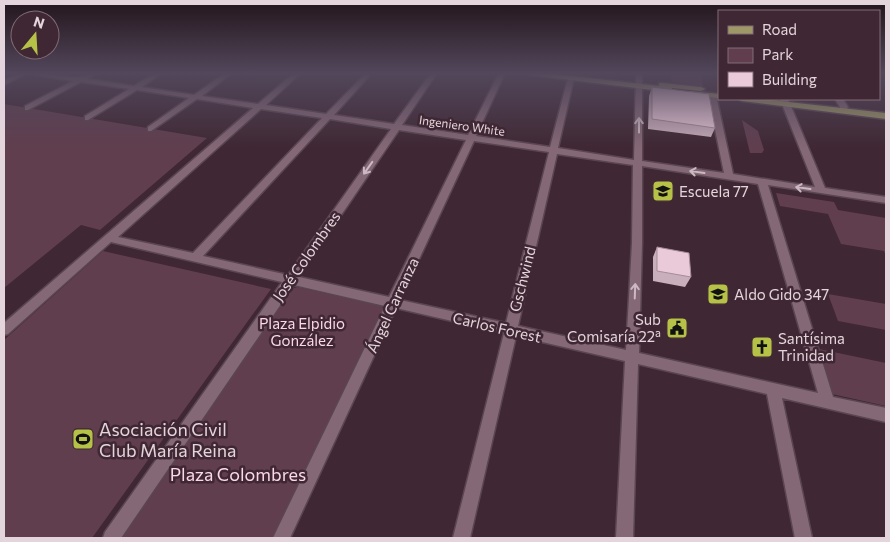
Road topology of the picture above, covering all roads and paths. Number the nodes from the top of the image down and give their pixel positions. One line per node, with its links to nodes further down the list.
1 (46, 98): 16 (street)
2 (120, 98): 21 (street)
3 (193, 98): 23 (street)
4 (204, 98): 15 (street, Ingeniero White)
5 (268, 98): 15 (street)
6 (345, 98): 20 (street)
7 (417, 98): 22 (street, José Colombres)
8 (490, 98): 24 (street, Ángel Carranza)
9 (563, 98): 25 (street, Gschwind)
10 (639, 98): 26 (street, one-way to 10)
11 (717, 98): 27 (street)
12 (762, 100): 13 (main road)
13 (783, 101): 14 (main road); 17 (main road); 29 (street)
14 (842, 103): 17 (main road)
15 (259, 106): 20 (street, Ingeniero White); 31 (street)
16 (28, 108)
17 (866, 112): 18 (main road); 19 (main road)
18 (886, 112)
19 (886, 116)
20 (327, 117): 22 (street, Ingeniero White); 32 (street)
21 (88, 118)
22 (396, 128): 24 (street, Ingeniero White); 33 (street, José Colombres, one-way to 33)
23 (151, 129)
24 (471, 139): 25 (street, Ingeniero White); 34 (street, Ángel Carranza)
25 (553, 151): 26 (street, Ingeniero White); 36 (street, Gschwind)
26 (639, 164): 27 (street, Ingeniero White, one-way to 26); 37 (street, one-way to 26)
27 (729, 177): 28 (street, Ingeniero White)
28 (762, 182): 29 (street, Ingeniero White, one-way to 28); 39 (street)
29 (822, 190): 30 (street, Ingeniero White)
30 (886, 200)
31 (108, 238): 32 (street, Carlos Forest); 35 (street)
32 (195, 258): 33 (street, Carlos Forest)
33 (290, 279): 34 (street, Carlos Forest); 41 (street, José Colombres)
34 (392, 303): 36 (street, Carlos Forest); 42 (street, Ángel Carranza)
35 (4, 330)
36 (510, 330): 37 (street, Carlos Forest); 43 (street, Gschwind)
37 (633, 358): 38 (street, Carlos Forest); 44 (street)
38 (773, 389): 39 (street, Carlos Forest); 45 (street)
39 (828, 402): 40 (street, Carlos Forest)
40 (886, 415)
41 (111, 538)
42 (281, 538)
43 (461, 538)
44 (624, 538)
45 (804, 538)

